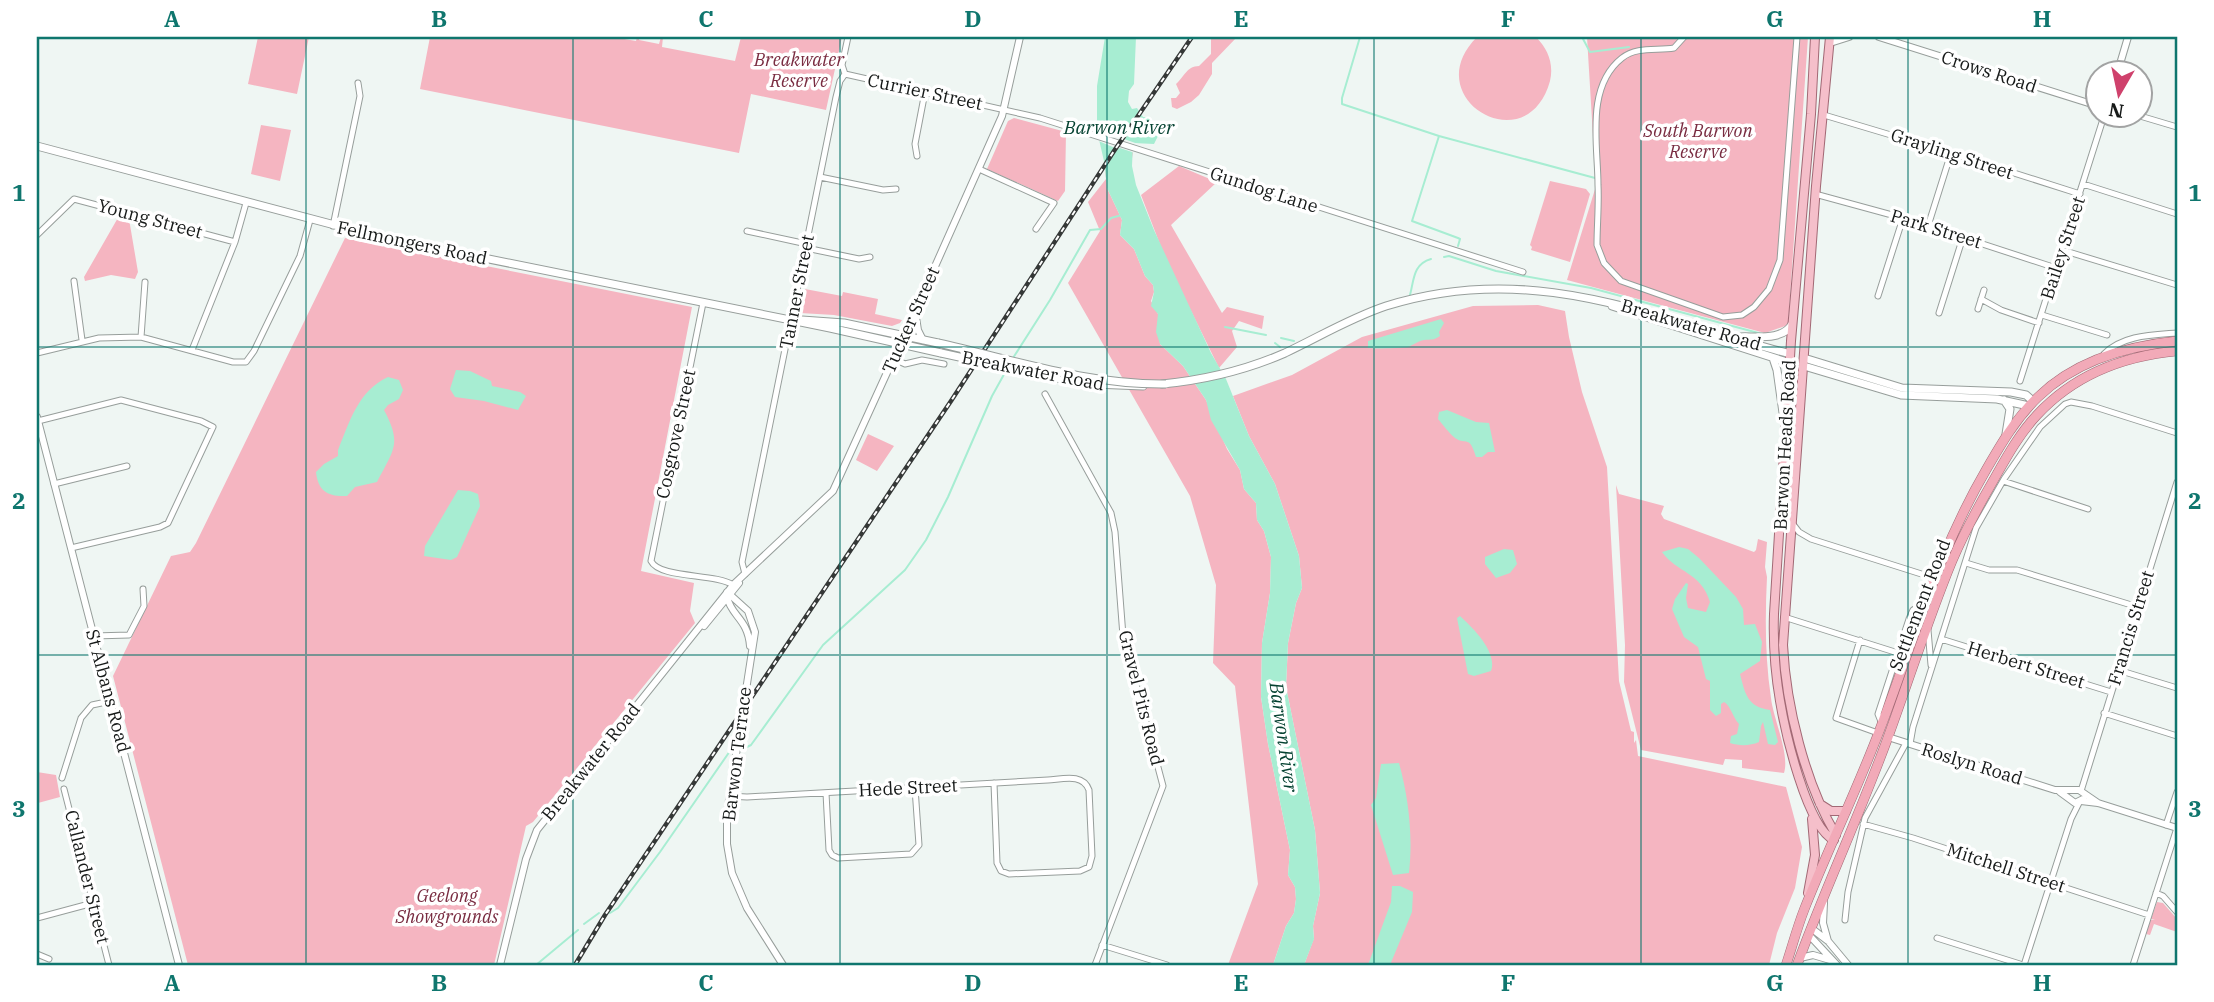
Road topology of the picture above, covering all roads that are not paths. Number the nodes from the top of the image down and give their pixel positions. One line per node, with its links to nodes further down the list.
1 (848, 37): 11 (street, Tanner Street)
2 (1020, 37): 15 (street, Tucker Street)
3 (1684, 37): 4 (street)
4 (1797, 37)
5 (1815, 37): 58 (main road, Barwon Heads Road)
6 (1849, 37): 9 (street)
7 (1878, 37): 14 (street, Crows Road)
8 (2128, 37): 10 (street)
9 (1830, 40): 16 (main road, Barwon Heads Road)
10 (2121, 60)
11 (845, 74): 13 (street, Currier Street); 24 (street, Tanner Street)
12 (358, 83): 33 (street)
13 (925, 92): 15 (street, Currier Street); 22 (street)
14 (2084, 102)
15 (1005, 108): 23 (street, Tucker Street); 44 (street, Gundog Lane)
16 (1824, 115): 21 (street, Grayling Street); 27 (main road, Barwon Heads Road)
17 (2154, 121): 18 (street)
18 (2177, 128)
19 (2100, 130): 25 (street, Bailey Street)
20 (37, 146): 29 (main road, Fellmongers Road)
21 (1951, 153): 28 (street, Grayling Street); 34 (street)
22 (918, 156)
23 (979, 169): 35 (street); 54 (street, Tucker Street)
24 (820, 177): 26 (street); 40 (street, Tanner Street)
25 (2083, 184): 28 (street, Bailey Street); 30 (street)
26 (896, 190)
27 (1815, 194): 31 (street, Park Street); 76 (main road, Barwon Heads Road)
28 (2080, 194): 41 (street, Bailey Street)
29 (246, 203): 32 (main road, Fellmongers Road); 39 (street)
30 (2177, 214)
31 (1903, 218): 34 (street, Park Street); 49 (street)
32 (310, 220): 33 (main road, Fellmongers Road); 69 (street)
33 (333, 226): 52 (main road, Fellmongers Road)
34 (1928, 226): 38 (street, Park Street)
35 (1036, 229)
36 (747, 231): 40 (street)
37 (37, 235): 39 (street, Young Street)
38 (1963, 237): 43 (street, Park Street); 55 (street)
39 (235, 242): 69 (street)
40 (806, 246): 42 (street); 57 (street, Tanner Street)
41 (2062, 250): 43 (street, Bailey Street); 47 (street)
42 (870, 257)
43 (2056, 268): 56 (street, Bailey Street)
44 (1523, 272)
45 (74, 281): 65 (street)
46 (145, 282): 63 (street)
47 (2177, 285)
48 (1984, 290): 51 (street)
49 (1878, 296)
50 (1591, 299): 64 (main road, Breakwater Road); 73 (main road, Breakwater Road); 79 (main road, Breakwater Road)
51 (1981, 299): 53 (street); 59 (street)
52 (703, 303): 57 (main road, Fellmongers Road); 104 (street, Cosgrove Street)
53 (1978, 309)
54 (915, 311): 62 (street, Tucker Street); 66 (street)
55 (1939, 313)
56 (2042, 315): 59 (street, Bailey Street); 61 (street)
57 (791, 320): 62 (main road, Fellmongers Road); 68 (main road, Fellmongers Road); 100 (street, Tanner Street)
58 (1792, 323): 64 (main road); 74 (main road, Barwon Heads Road)
59 (2039, 323): 78 (street, Bailey Street)
60 (2177, 333): 72 (street, Settlement Road)
61 (2107, 335)
62 (904, 336): 66 (main road, Breakwater Road); 68 (main road, Tucker Street)
63 (141, 337): 65 (street); 69 (street)
64 (1731, 337): 74 (main road, Breakwater Road)
65 (82, 340): 71 (street)
66 (923, 340): 79 (main road, Breakwater Road, bridge)
67 (2177, 341): 72 (highway, Settlement Road)
68 (900, 344): 75 (street, Tucker Street); 79 (main road, Breakwater Road, bridge)
69 (192, 350)
70 (2177, 351): 84 (highway, Settlement Road)
71 (37, 353)
72 (2102, 356): 83 (highway, Settlement Road)
73 (1773, 358): 74 (main road, Breakwater Road); 86 (main road)
74 (1790, 358): 76 (main road, Breakwater Road); 86 (main road, Barwon Heads Road)
75 (894, 359): 77 (street); 100 (street, Tucker Street)
76 (1804, 362): 81 (main road, Breakwater Road); 94 (main road, Barwon Heads Road)
77 (944, 364)
78 (2020, 381)
79 (1166, 384)
80 (1045, 394): 158 (street, Gravel Pits Road)
81 (1957, 394): 82 (main road, Breakwater Road); 83 (main road, Breakwater Road)
82 (2004, 400): 83 (main road, Breakwater Road); 88 (main road)
83 (2031, 404): 84 (highway); 88 (highway, Settlement Road)
84 (2042, 410): 102 (highway, Settlement Road)
85 (37, 419): 92 (street, St Albans Road); 98 (street)
86 (1785, 431): 95 (main road, Barwon Heads Road)
87 (2177, 433): 90 (street, Settlement Road)
88 (2005, 438): 101 (highway, Settlement Road)
89 (127, 466): 92 (street)
90 (2003, 481): 93 (street); 99 (street, Settlement Road)
91 (2177, 482): 106 (street, Francis Street)
92 (54, 484): 98 (street, St Albans Road)
93 (2088, 509)
94 (1791, 523): 95 (main road); 96 (street); 97 (main road, Barwon Heads Road)
95 (1780, 539): 129 (main road, Barwon Heads Road)
96 (1811, 539): 97 (street); 101 (street)
97 (1789, 547): 108 (main road, Barwon Heads Road)
98 (71, 548): 112 (street, St Albans Road)
99 (1966, 563): 106 (street); 114 (street, Settlement Road)
100 (747, 573): 104 (street, Tucker Street)
101 (1934, 578): 102 (highway); 105 (highway, Settlement Road)
102 (1944, 582): 111 (highway, Settlement Road)
103 (144, 589): 112 (street)
104 (730, 592): 107 (street, Tucker Street); 109 (street); 110 (street, Barwon Terrace); 117 (street, Barwon Terrace)
105 (1925, 603): 116 (street); 124 (highway, Settlement Road)
106 (2138, 607): 118 (street, Francis Street)
107 (717, 612): 109 (street, Tucker Street); 110 (street)
108 (1784, 617): 115 (street); 127 (main road, Barwon Heads Road)
109 (707, 620): 113 (street, Tucker Street)
110 (745, 625): 117 (street, Barwon Terrace)
111 (1928, 627): 119 (street); 124 (highway, Settlement Road)
112 (94, 636): 122 (street, St Albans Road)
113 (692, 637): 165 (street, Breakwater Road)
114 (1941, 639): 119 (street, Settlement Road); 121 (street, Herbert Street)
115 (1860, 640): 116 (street); 124 (street, Roslyn Road)
116 (1898, 653): 124 (street)
117 (750, 654): 135 (street, Barwon Terrace)
118 (2118, 670): 120 (street); 121 (street, Francis Street)
119 (1931, 672): 126 (street, Settlement Road)
120 (2177, 688)
121 (2111, 692): 123 (street, Francis Street)
122 (111, 701): 128 (street); 164 (street, St Albans Road)
123 (2104, 713): 125 (street); 136 (street, Francis Street)
124 (1883, 731): 126 (street, Roslyn Road); 139 (highway, Settlement Road); 144 (highway, Settlement Road)
125 (2177, 736)
126 (1908, 744): 136 (street, Roslyn Road); 140 (street, Settlement Road)
127 (1807, 764): 129 (main road); 138 (main road, Barwon Heads Road)
128 (62, 778)
129 (1801, 780): 137 (main road, Barwon Heads Road)
130 (994, 783): 130 (street, Hede Street); 131 (street, Hede Street)
131 (915, 788): 134 (street, Hede Street); 134 (street)
132 (64, 789): 148 (street, Callander Street)
133 (2177, 792): 141 (street)
134 (827, 793): 135 (street, Hede Street)
135 (729, 796): 166 (street, Barwon Terrace)
136 (2077, 796): 141 (street, Roslyn Road); 145 (street, Francis Street)
137 (1807, 802): 143 (main road, Barwon Heads Road); 149 (main road)
138 (1820, 804): 139 (main road); 143 (main road, Barwon Heads Road)
139 (1846, 811): 143 (highway, Settlement Road)
140 (1863, 824): 145 (street, Mitchell Street); 153 (street, Settlement Road)
141 (2166, 825): 142 (street, Roslyn Road)
142 (2177, 828): 147 (street)
143 (1835, 838): 144 (highway); 149 (highway, Settlement Road)
144 (1844, 844): 146 (highway, Settlement Road)
145 (2050, 883): 151 (street, Mitchell Street); 171 (street, Francis Street)
146 (1828, 887): 155 (highway, Settlement Road); 157 (street)
147 (2156, 893): 150 (street); 151 (street)
148 (93, 904): 152 (street); 163 (street, Callander Street)
149 (1804, 910): 154 (highway, Settlement Road)
150 (2177, 912)
151 (2149, 915): 172 (street)
152 (37, 918)
153 (1845, 920)
154 (1800, 924): 155 (highway); 169 (highway, Settlement Road)
155 (1810, 931): 157 (street); 161 (highway, Settlement Road); 162 (street)
156 (1937, 938): 171 (street)
157 (1828, 941): 170 (street)
158 (1102, 945): 167 (street, Gravel Pits Road); 168 (street)
159 (37, 954): 160 (street)
160 (49, 960)
161 (1798, 962): 162 (street)
162 (1836, 964)
163 (110, 965)
164 (179, 965)
165 (500, 965)
166 (783, 965)
167 (1095, 965)
168 (1167, 965)
169 (1786, 965)
170 (1848, 965)
171 (2024, 965)
172 (2133, 965)

